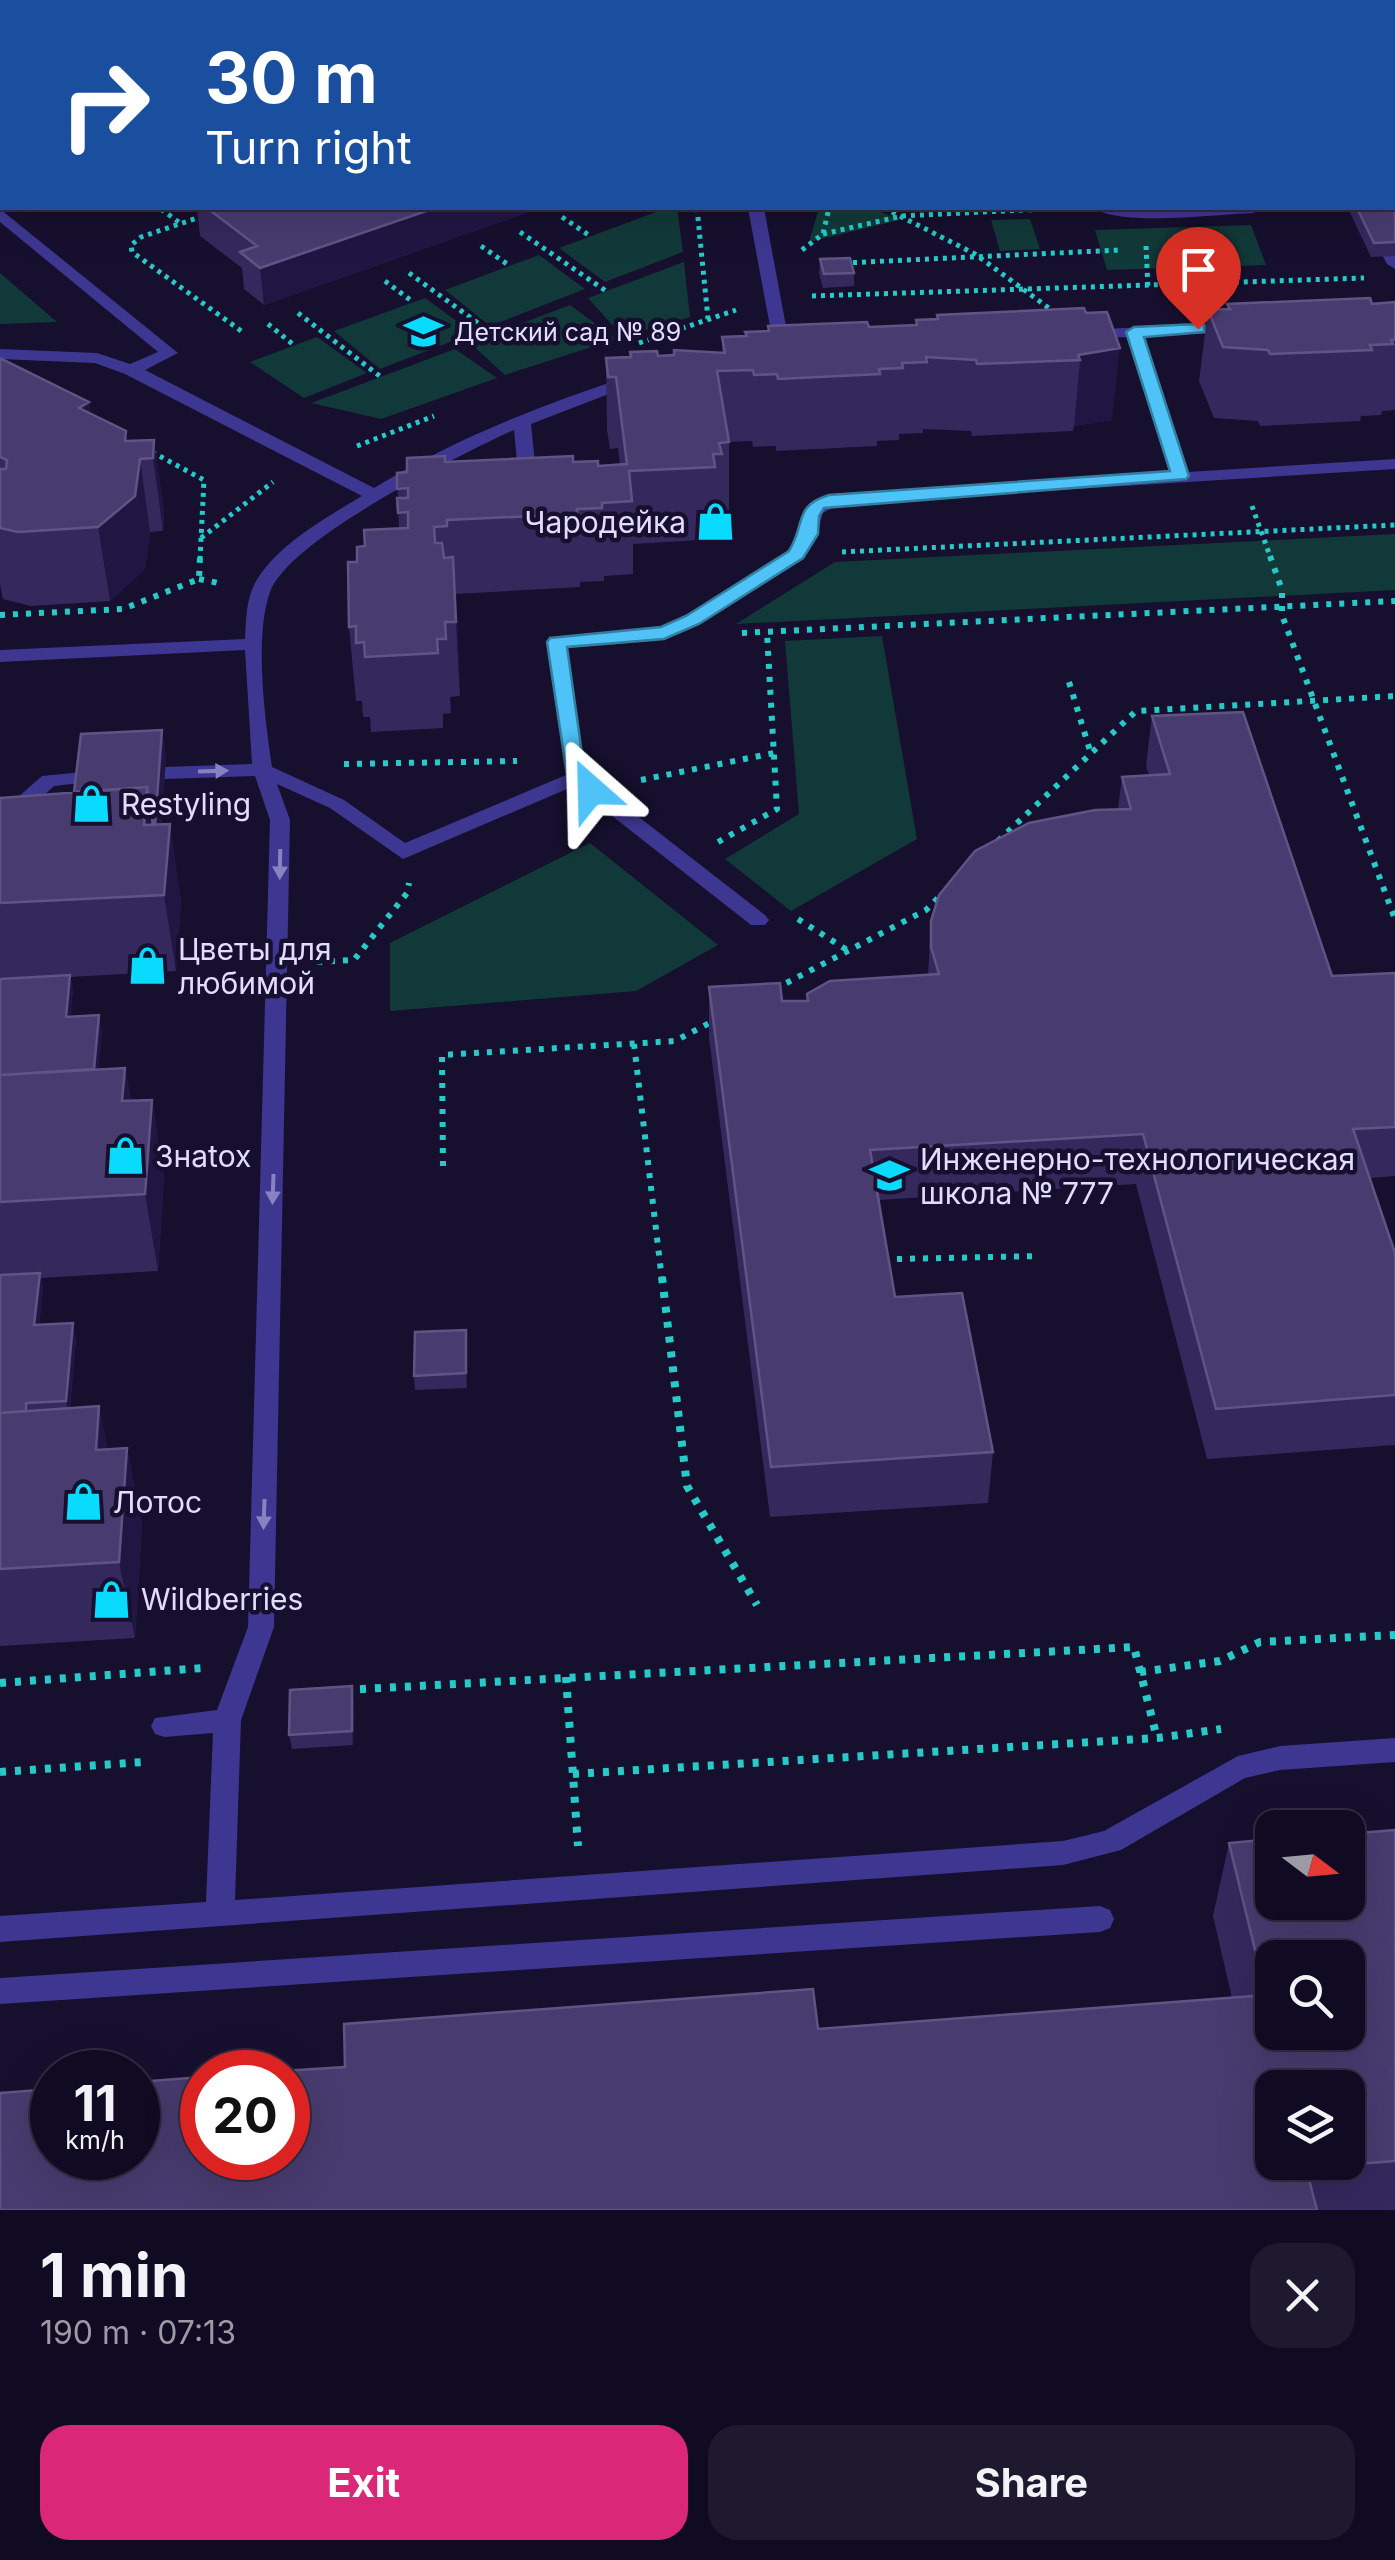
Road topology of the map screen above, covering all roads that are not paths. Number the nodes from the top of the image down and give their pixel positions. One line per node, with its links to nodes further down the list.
1 (757, 210): 10 (lane)
2 (1117, 210): 3 (lane)
3 (1192, 210)
4 (0, 214): 12 (lane)
5 (1374, 225): 6 (lane)
6 (1395, 264)
7 (1258, 325): 8 (lane)
8 (1134, 332): 9 (lane); 16 (lane)
9 (1068, 334)
10 (782, 349)
11 (0, 354): 12 (lane)
12 (131, 370): 18 (lane)
13 (662, 372): 14 (lane)
14 (522, 420): 17 (lane); 18 (lane)
15 (1395, 464): 16 (lane)
16 (1180, 476): 22 (lane)
17 (514, 493)
18 (372, 494): 19 (lane); 20 (lane)
19 (425, 494)
20 (254, 644): 21 (lane); 23 (lane)
21 (0, 656)
22 (574, 769): 23 (lane); 27 (lane)
23 (263, 770): 24 (lane, one-way to 23); 28 (lane, one-way to 28)
24 (164, 773)
25 (84, 778): 26 (lane)
26 (0, 824)
27 (758, 920)
28 (227, 1720): 29 (lane); 31 (lane)
29 (165, 1726)
30 (1395, 1750): 31 (lane)
31 (220, 1912): 33 (lane)
32 (1100, 1919): 34 (lane)
33 (0, 1929)
34 (0, 1991)

